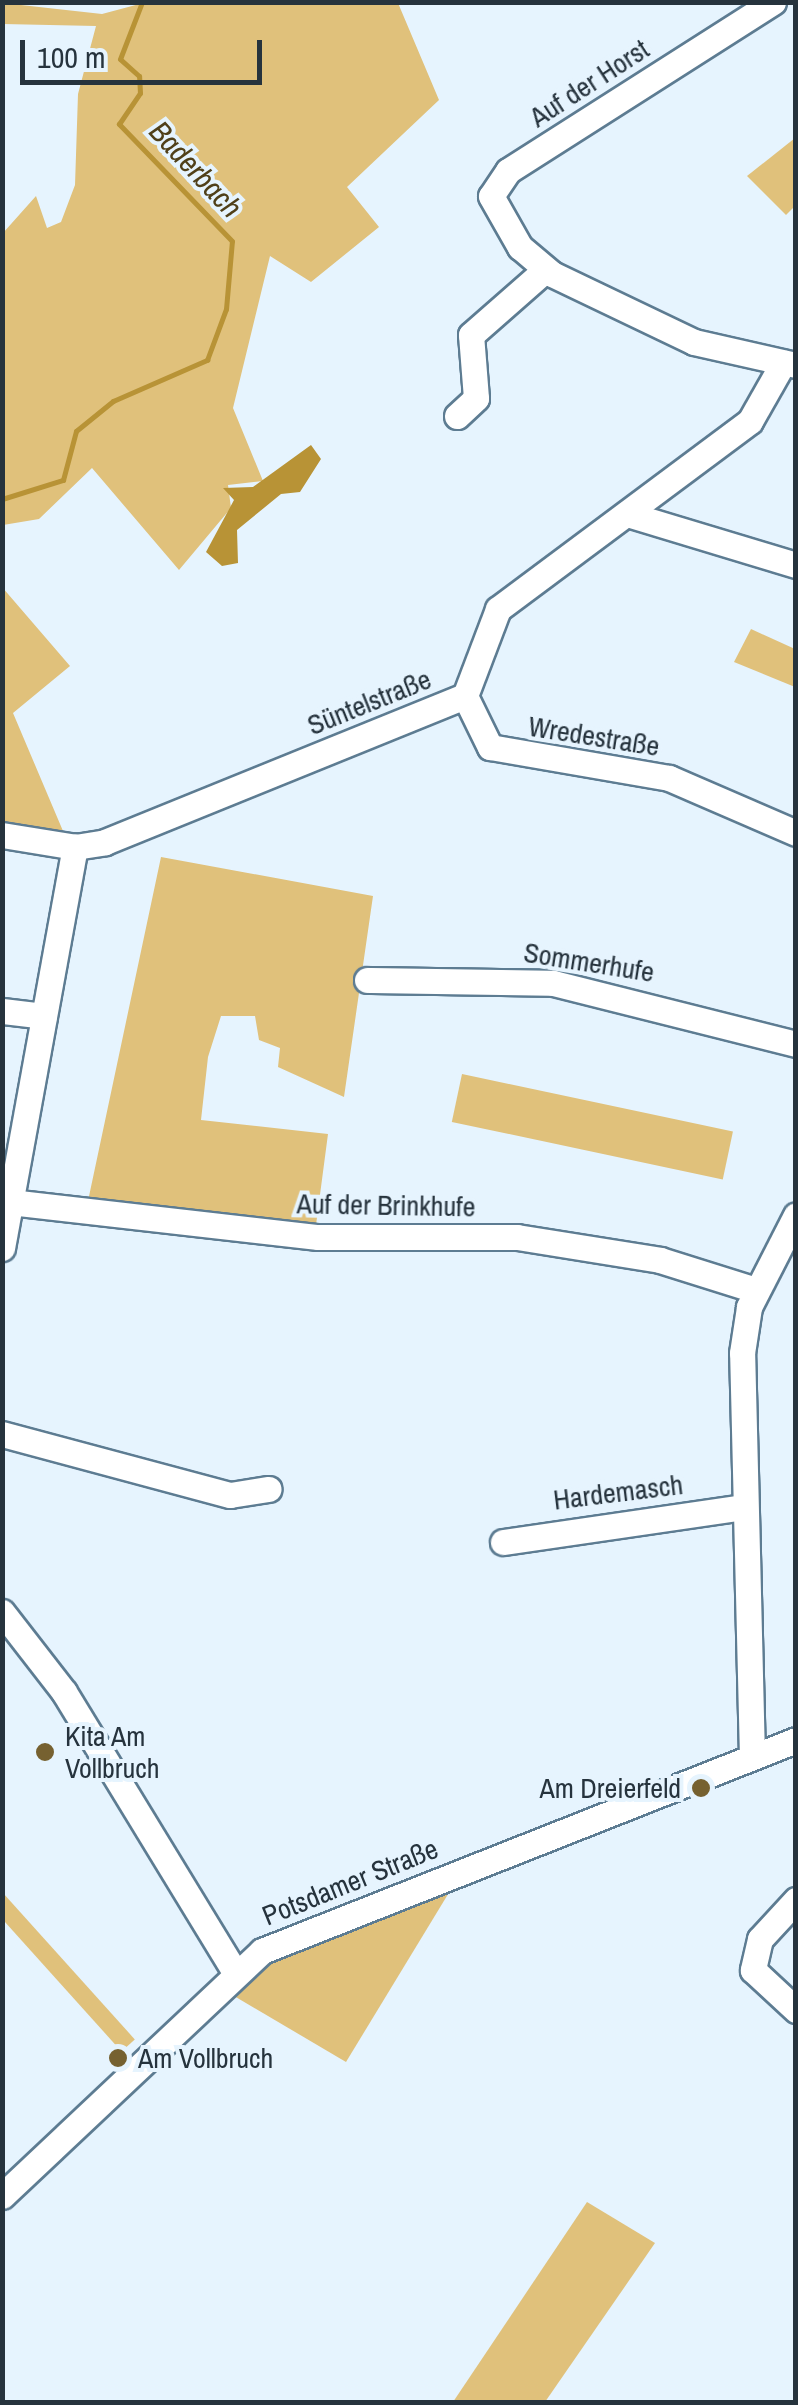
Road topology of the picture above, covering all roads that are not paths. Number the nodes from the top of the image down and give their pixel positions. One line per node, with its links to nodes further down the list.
1 (773, 2): 2 (street, Auf der Horst)
2 (545, 270): 3 (street); 4 (street)
3 (789, 364): 5 (street, Süntelstraße)
4 (457, 416)
5 (627, 514): 6 (street); 7 (street, Süntelstraße)
6 (796, 565)
7 (465, 696): 8 (street, Wredestraße); 10 (street, Süntelstraße)
8 (796, 833)
9 (2, 835): 10 (street)
10 (75, 848): 13 (street)
11 (367, 980): 14 (street, Sommerhufe)
12 (2, 1010): 13 (street)
13 (44, 1016): 15 (street)
14 (796, 1044)
15 (10, 1202): 17 (street); 18 (street, Auf der Brinkhufe)
16 (796, 1215): 18 (street)
17 (2, 1248)
18 (756, 1290): 21 (street)
19 (2, 1434): 20 (street)
20 (269, 1489)
21 (742, 1507): 22 (street, Hardemasch); 25 (street)
22 (503, 1542)
23 (2, 1612): 27 (street)
24 (796, 1740): 25 (street, Potsdamer Straße)
25 (752, 1757): 27 (street, Potsdamer Straße)
26 (796, 1900): 28 (street)
27 (233, 1970): 29 (street, Potsdamer Straße)
28 (796, 2010)
29 (2, 2196)

